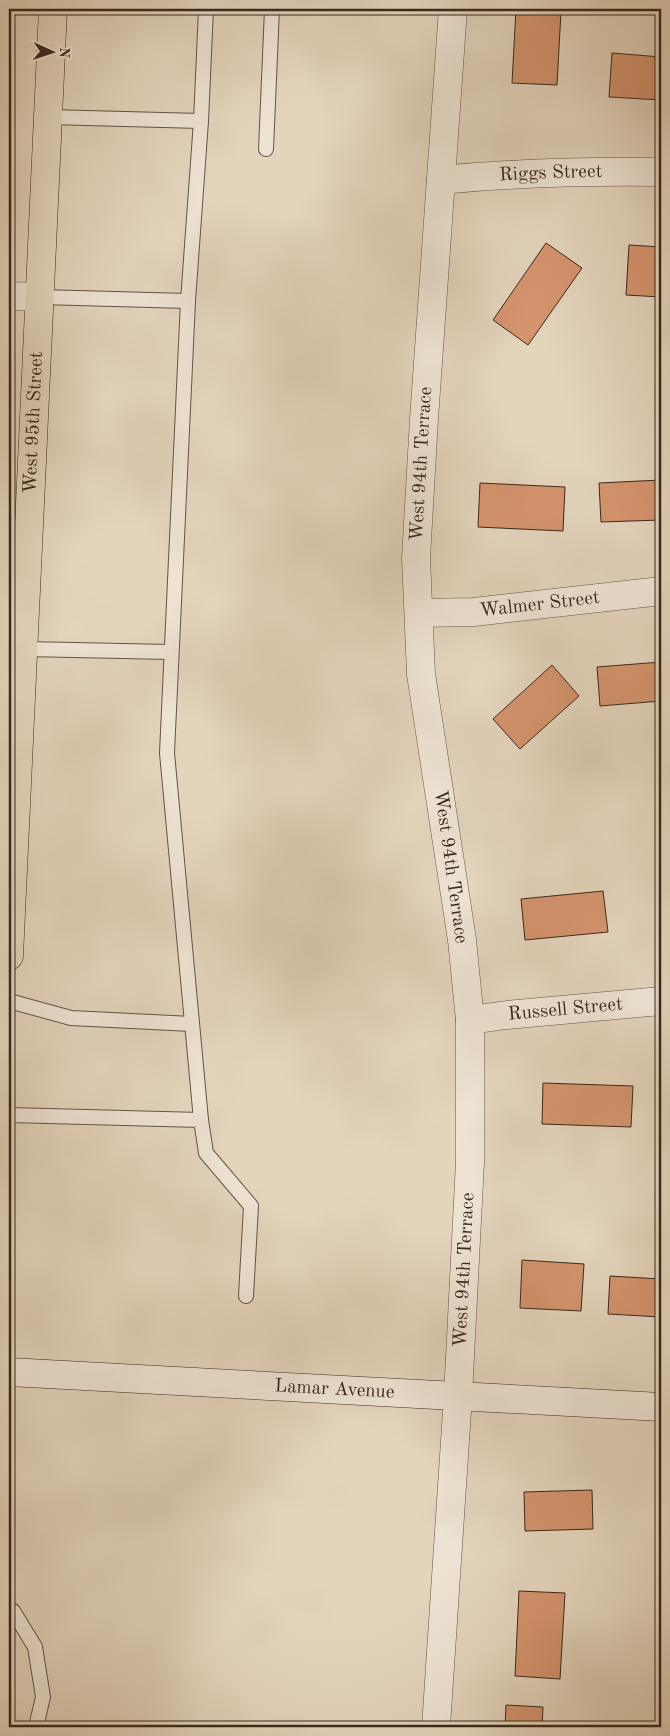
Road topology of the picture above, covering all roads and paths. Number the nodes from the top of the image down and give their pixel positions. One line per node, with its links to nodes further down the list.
1 (53, 9): 5 (main road, West 95th Street)
2 (206, 9): 6 (lane)
3 (272, 9): 7 (lane)
4 (453, 9): 9 (street, West 94th Terrace)
5 (48, 117): 6 (lane); 11 (main road, West 95th Street)
6 (201, 121): 12 (lane)
7 (266, 148)
8 (661, 172): 9 (street, Riggs Street)
9 (441, 180): 14 (street, West 94th Terrace)
10 (9, 296): 11 (street)
11 (40, 297): 12 (lane); 15 (main road, West 95th Street)
12 (188, 301): 16 (lane)
13 (661, 591): 14 (street, Walmer Street)
14 (419, 613): 20 (street, West 94th Terrace)
15 (16, 648): 16 (lane); 17 (main road, West 95th Street)
16 (171, 652): 21 (lane)
17 (9, 956)
18 (9, 1001): 21 (lane)
19 (661, 1001): 20 (street, Russell Street)
20 (470, 1020): 26 (street, West 94th Terrace)
21 (192, 1024): 23 (lane)
22 (9, 1115): 23 (lane)
23 (202, 1120): 24 (lane)
24 (246, 1296)
25 (9, 1372): 26 (street, Lamar Avenue)
26 (458, 1396): 27 (street, Lamar Avenue); 30 (street, West 94th Terrace)
27 (661, 1407)
28 (9, 1608): 29 (lane)
29 (36, 1727)
30 (436, 1727)

